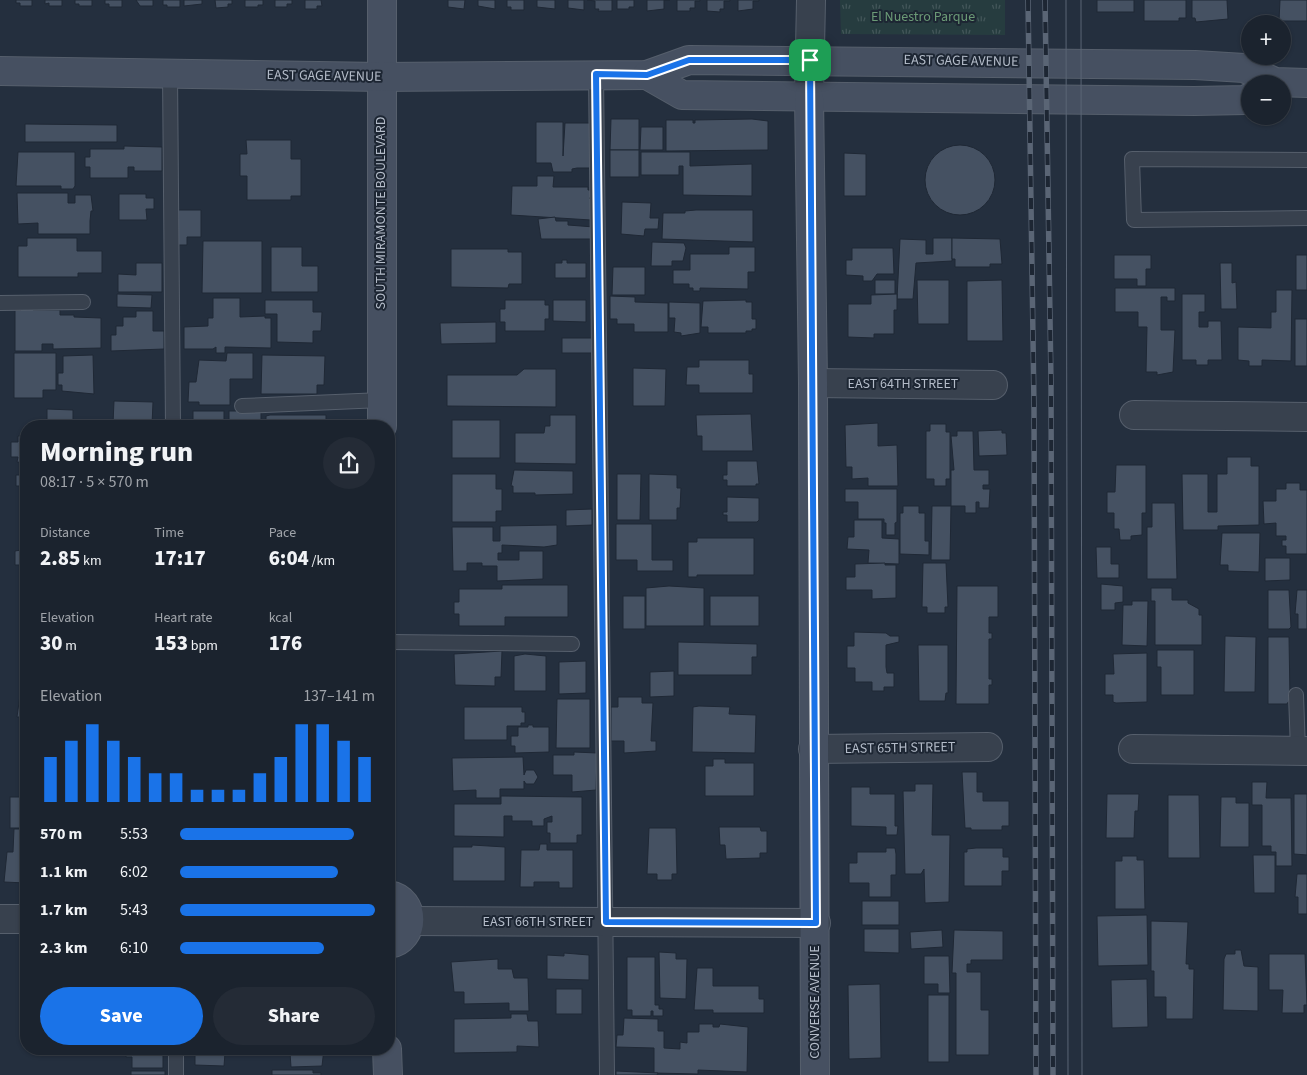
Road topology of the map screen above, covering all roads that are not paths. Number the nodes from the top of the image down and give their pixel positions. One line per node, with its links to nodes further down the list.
1 (382, 0): 9 (main road, SOUTH MIRAMONTE BOULEVARD)
2 (811, 0): 3 (street, CONVERSE AVENUE)
3 (810, 60): 7 (main road, EAST GAGE AVENUE); 8 (main road, EAST GAGE AVENUE); 12 (street, CONVERSE AVENUE)
4 (0, 70): 5 (main road, EAST GAGE AVENUE)
5 (170, 73): 9 (main road, EAST GAGE AVENUE); 24 (lane)
6 (596, 74): 7 (main road, EAST GAGE AVENUE); 9 (main road, EAST GAGE AVENUE); 36 (lane)
7 (647, 75): 12 (main road, EAST GAGE AVENUE)
8 (1258, 75)
9 (381, 76): 21 (main road, SOUTH MIRAMONTE BOULEVARD)
10 (1291, 83): 11 (main road, EAST GAGE AVENUE)
11 (1307, 83)
12 (809, 97): 13 (main road, EAST GAGE AVENUE); 18 (main road, CONVERSE AVENUE)
13 (1241, 100)
14 (1307, 160): 15 (lane)
15 (1307, 218)
16 (83, 302): 17 (lane)
17 (0, 303)
18 (813, 383): 19 (street, EAST 64TH STREET); 29 (main road, CONVERSE AVENUE)
19 (993, 384)
20 (242, 406): 21 (lane)
21 (382, 413)
22 (1134, 415): 23 (street)
23 (1307, 417)
24 (173, 420)
25 (395, 642): 26 (lane)
26 (572, 644)
27 (1296, 695): 31 (lane)
28 (988, 747): 29 (street, EAST 65TH STREET)
29 (813, 749): 37 (main road, CONVERSE AVENUE)
30 (1133, 749): 31 (street)
31 (1302, 751)
32 (395, 897): 35 (main road)
33 (0, 919): 34 (street)
34 (20, 919)
35 (410, 921): 36 (street, EAST 66TH STREET); 38 (main road)
36 (606, 922): 37 (street, EAST 66TH STREET); 43 (lane)
37 (816, 923): 44 (main road, CONVERSE AVENUE)
38 (395, 942)
39 (176, 1055): 41 (lane)
40 (387, 1055): 42 (main road)
41 (176, 1075)
42 (388, 1075)
43 (607, 1075)
44 (815, 1075)

